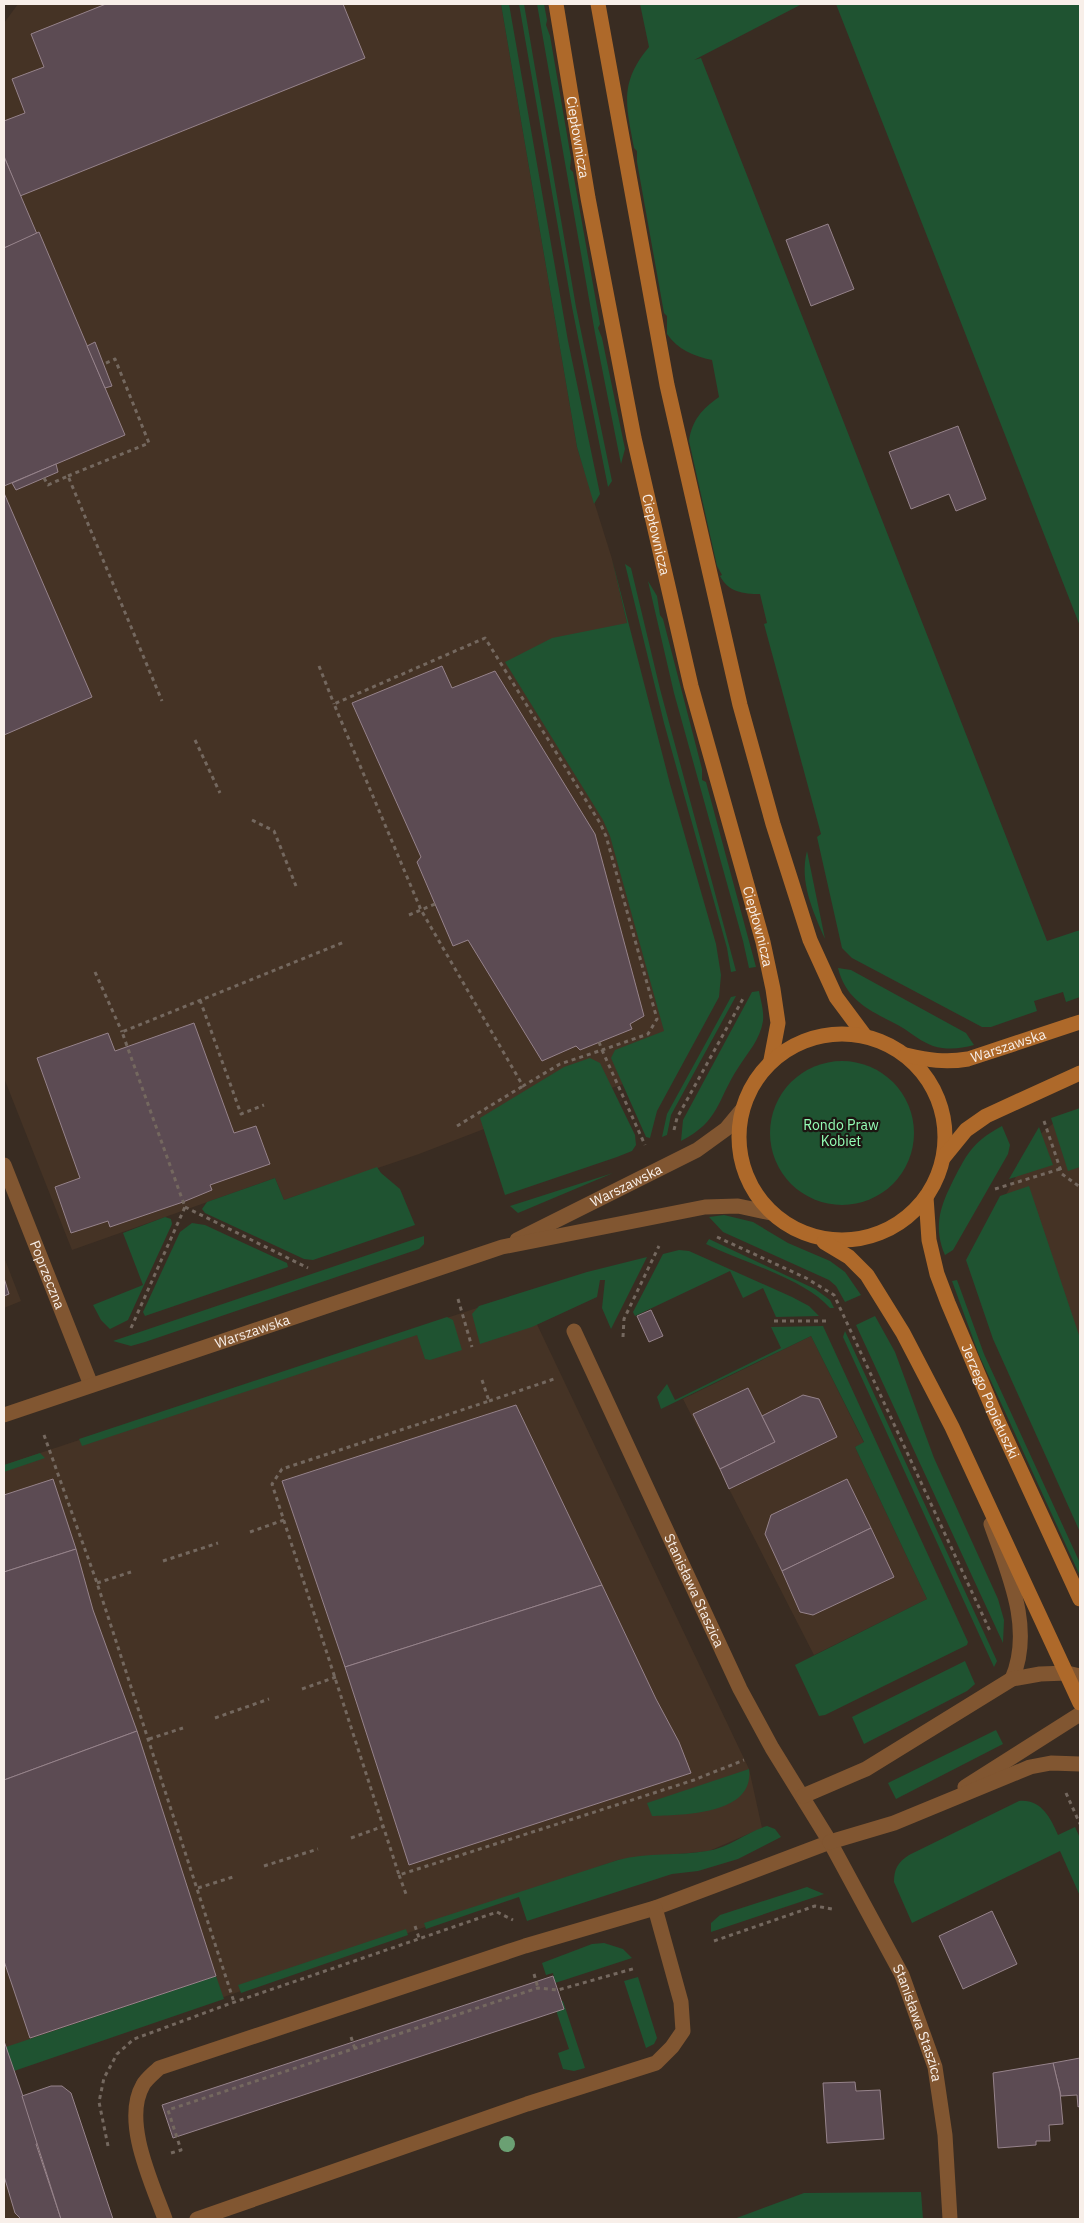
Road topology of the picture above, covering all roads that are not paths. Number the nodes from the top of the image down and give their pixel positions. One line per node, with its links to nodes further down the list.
1 (556, 4): 6 (main road, Ciepłownicza)
2 (598, 4): 4 (main road)
3 (1080, 1022): 5 (main road, Warszawska)
4 (865, 1036): 5 (main road); 6 (main road)
5 (905, 1054): 9 (main road)
6 (771, 1060): 8 (main road)
7 (1080, 1073): 9 (main road)
8 (741, 1111): 12 (main road); 14 (street, Warszawska)
9 (944, 1157): 11 (main road)
10 (4, 1164): 16 (street, Poprzeczna)
11 (926, 1197): 13 (main road); 19 (main road, Jerzego Popiełuszki)
12 (771, 1213): 13 (main road); 14 (street, Warszawska)
13 (819, 1238): 18 (main road)
14 (502, 1247): 16 (street, Warszawska)
15 (574, 1331): 25 (street, Stanisława Staszica)
16 (91, 1385): 17 (street, Warszawska)
17 (4, 1415)
18 (972, 1469): 20 (main road); 21 (street)
19 (1080, 1599)
20 (1073, 1674): 21 (street); 22 (main road)
21 (1012, 1679): 25 (street)
22 (1080, 1703)
23 (1080, 1714): 26 (street)
24 (1080, 1764): 26 (street)
25 (803, 1796): 27 (street, Stanisława Staszica)
26 (939, 1804): 27 (street)
27 (830, 1842): 28 (street); 31 (street, Stanisława Staszica)
28 (655, 1908): 29 (street); 30 (street)
29 (165, 2219)
30 (197, 2219)
31 (950, 2219)

